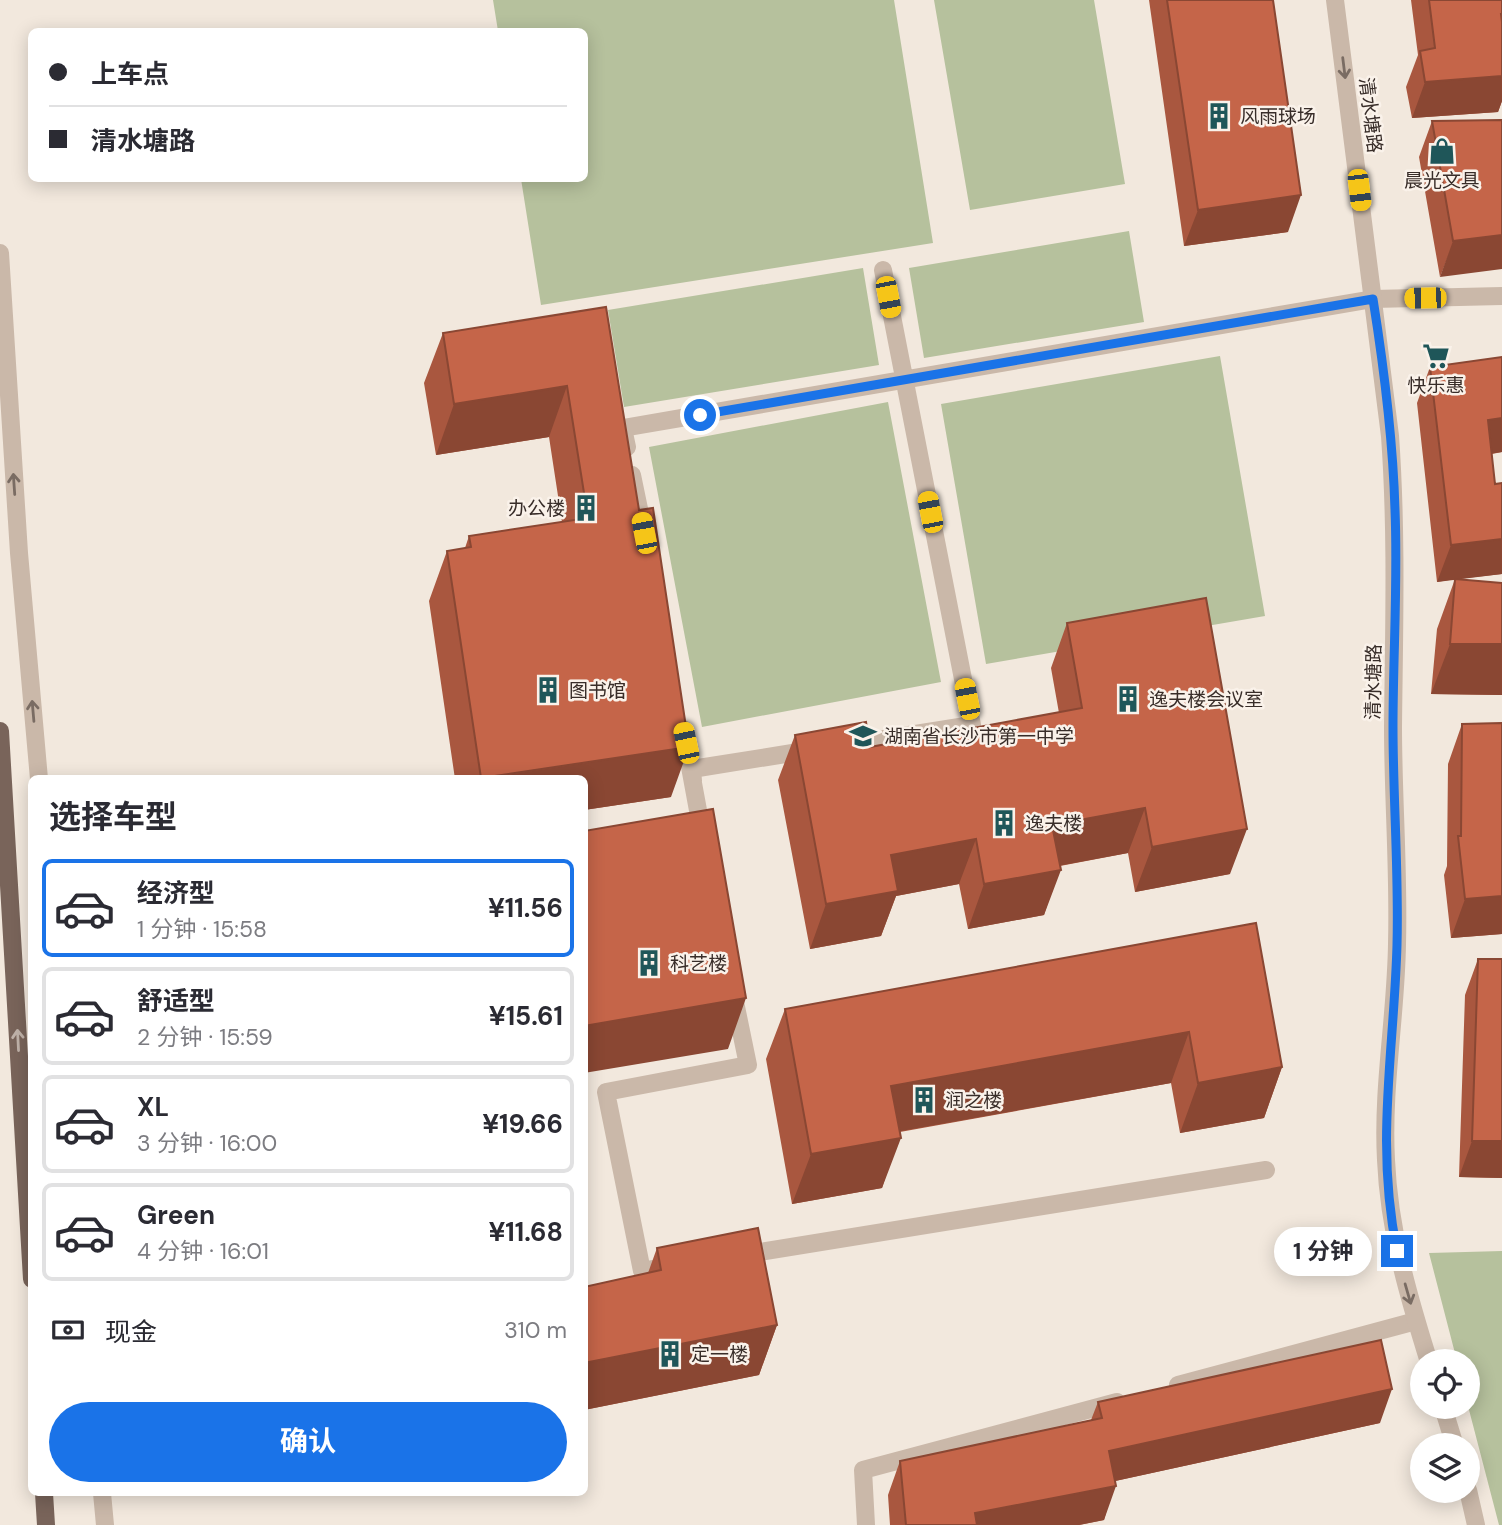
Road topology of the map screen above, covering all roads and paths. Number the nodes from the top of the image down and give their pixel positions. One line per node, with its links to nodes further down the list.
1 (1335, 0): 5 (street, 清水塘路, one-way to 5)
2 (0, 253): 11 (street, one-way to 2)
3 (883, 270): 6 (street)
4 (1502, 296): 5 (street)
5 (1373, 299): 6 (street); 18 (street, 清水塘路, one-way to 18)
6 (904, 379): 7 (street); 10 (street)
7 (648, 551)
8 (681, 715): 10 (street)
9 (0, 731): 15 (main road, one-way to 9)
10 (692, 769): 12 (street)
11 (39, 775)
12 (705, 848)
13 (732, 984): 17 (street)
14 (1266, 1170): 16 (street)
15 (28, 1210)
16 (724, 1258)
17 (683, 1265)
18 (1416, 1321): 19 (street, 清水塘路); 20 (street)
19 (1425, 1349)
20 (1159, 1390)
21 (1132, 1397): 27 (street)
22 (44, 1496): 25 (main road)
23 (102, 1496): 26 (street)
24 (1471, 1503): 28 (street)
25 (46, 1525)
26 (105, 1525)
27 (866, 1525)
28 (1476, 1525)

